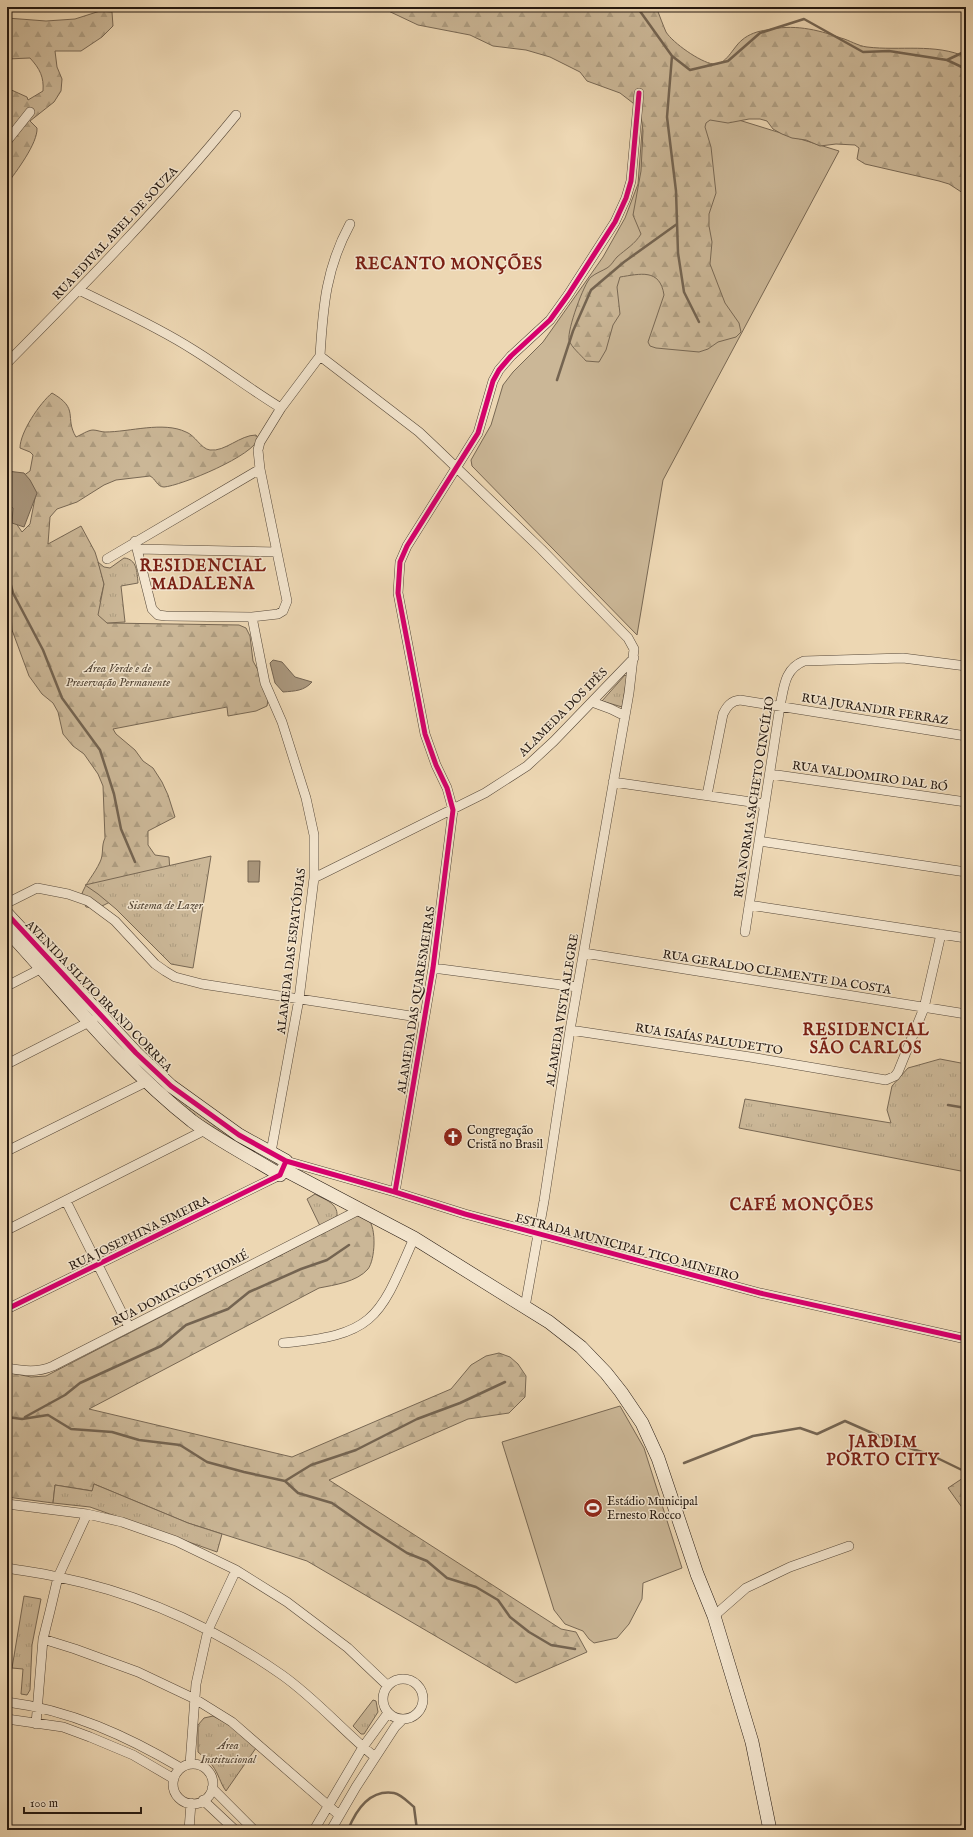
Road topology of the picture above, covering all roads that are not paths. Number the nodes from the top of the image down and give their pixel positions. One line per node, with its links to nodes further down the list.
1 (639, 93): 10 (street)
2 (30, 112): 4 (street)
3 (236, 115): 6 (street, RUA EDIVAL ABEL DE SOUZA)
4 (7, 142)
5 (350, 224): 7 (street)
6 (79, 290): 8 (street, RUA EDIVAL ABEL DE SOUZA); 9 (street)
7 (320, 356): 9 (street); 10 (street)
8 (7, 363)
9 (281, 408): 11 (street)
10 (457, 467): 16 (street); 27 (street)
11 (260, 470): 12 (street); 13 (street)
12 (136, 545): 13 (street); 14 (street); 15 (street)
13 (277, 552): 15 (street)
14 (107, 559)
15 (252, 617): 30 (street, ALAMEDA DAS ESPATÓDIAS)
16 (634, 658): 18 (street, ALAMEDA DOS IPÊS); 20 (street, ALAMEDA VISTA ALEGRE)
17 (966, 666): 19 (street, RUA NORMA SACHETO CINCÍLIO)
18 (592, 702): 20 (street); 27 (street, ALAMEDA DOS IPÊS)
19 (780, 706): 21 (street, RUA JURANDIR FERRAZ); 22 (street, RUA NORMA SACHETO CINCÍLIO); 24 (street, RUA JURANDIR FERRAZ)
20 (624, 716): 23 (street, ALAMEDA VISTA ALEGRE)
21 (966, 736)
22 (770, 774): 25 (street, RUA VALDOMIRO DAL BÓ); 26 (street, RUA NORMA SACHETO CINCÍLIO)
23 (613, 782): 24 (street); 38 (street, ALAMEDA VISTA ALEGRE)
24 (707, 795): 26 (street)
25 (966, 802)
26 (765, 804): 28 (street, RUA NORMA SACHETO CINCÍLIO)
27 (453, 810): 30 (street, ALAMEDA DOS IPÊS); 40 (street, ALAMEDA DAS QUARESMEIRAS)
28 (759, 841): 29 (street); 32 (street, RUA NORMA SACHETO CINCÍLIO)
29 (966, 872)
30 (314, 878): 43 (street, ALAMEDA DAS ESPATÓDIAS)
31 (7, 903): 43 (street)
32 (749, 905): 35 (street, RUA NORMA SACHETO CINCÍLIO); 36 (street)
33 (7, 914): 46 (main road, AVENIDA SILVIO BRAND CORREA)
34 (7, 930): 39 (main road, AVENIDA SILVIO BRAND CORREA)
35 (745, 932)
36 (941, 934): 37 (street); 44 (street)
37 (966, 938)
38 (584, 953): 42 (street, ALAMEDA VISTA ALEGRE); 44 (street, RUA GERALDO CLEMENTE DA COSTA)
39 (42, 968): 41 (street); 48 (main road, AVENIDA SILVIO BRAND CORREA)
40 (433, 968): 42 (street); 47 (street, ALAMEDA DAS QUARESMEIRAS)
41 (7, 986)
42 (577, 987): 49 (street, ALAMEDA VISTA ALEGRE)
43 (299, 999): 47 (street); 54 (street, ALAMEDA DAS ESPATÓDIAS)
44 (924, 1008): 45 (street, RUA GERALDO CLEMENTE DA COSTA); 49 (street, RUA ISAÍAS PALUDETTO)
45 (966, 1014)
46 (101, 1015): 48 (street, AVENIDA SILVIO BRAND CORREA); 54 (main road, AVENIDA SILVIO BRAND CORREA)
47 (424, 1018): 56 (street, ALAMEDA DAS QUARESMEIRAS)
48 (89, 1022): 50 (street); 51 (main road, AVENIDA SILVIO BRAND CORREA)
49 (570, 1030): 60 (street, ALAMEDA VISTA ALEGRE)
50 (7, 1064)
51 (146, 1082): 52 (main road, AVENIDA SILVIO BRAND CORREA); 53 (street)
52 (205, 1130): 55 (main road, AVENIDA SILVIO BRAND CORREA); 57 (street)
53 (7, 1151)
54 (271, 1152): 55 (main road, AVENIDA SILVIO BRAND CORREA)
55 (283, 1168): 56 (street, ESTRADA MUNICIPAL TICO MINEIRO); 58 (main road); 62 (street, RUA JOSEPHINA SIMEIRA)
56 (395, 1192): 60 (street, ESTRADA MUNICIPAL TICO MINEIRO)
57 (66, 1201): 59 (street); 62 (street)
58 (359, 1210): 61 (main road); 65 (street, RUA DOMINGOS THOMÉ)
59 (7, 1230)
60 (539, 1234): 63 (street, ALAMEDA VISTA ALEGRE); 66 (street, ESTRADA MUNICIPAL TICO MINEIRO)
61 (414, 1238): 63 (main road); 67 (street)
62 (98, 1264): 64 (street, RUA JOSEPHINA SIMEIRA); 65 (street)
63 (525, 1307): 75 (main road)
64 (7, 1309)
65 (129, 1327): 68 (street, RUA DOMINGOS THOMÉ)
66 (966, 1339)
67 (283, 1343)
68 (7, 1368)
69 (7, 1504): 70 (street)
70 (88, 1514): 73 (street); 74 (street)
71 (849, 1546): 75 (street)
72 (7, 1568): 74 (street)
73 (236, 1570): 76 (street); 78 (street)
74 (58, 1577): 76 (street); 77 (street)
75 (714, 1616): 100 (main road)
76 (208, 1630): 79 (street); 86 (street)
77 (44, 1639): 79 (street); 81 (street)
78 (388, 1686): 82 (street); 84 (street)
79 (195, 1699): 88 (street); 93 (street)
80 (7, 1702): 81 (street)
81 (38, 1706): 85 (street); 88 (street)
82 (388, 1713): 84 (street); 86 (street)
83 (7, 1719): 85 (street)
84 (403, 1719): 87 (street)
85 (36, 1724): 89 (street)
86 (363, 1747): 87 (street); 93 (street)
87 (375, 1757): 94 (street)
88 (186, 1766): 89 (street); 90 (street)
89 (174, 1779): 92 (street)
90 (212, 1788): 91 (street); 97 (street)
91 (204, 1800): 92 (street); 96 (street)
92 (191, 1803): 95 (street)
93 (329, 1806): 94 (street); 98 (street)
94 (340, 1815): 99 (street)
95 (189, 1830)
96 (235, 1830)
97 (254, 1830)
98 (314, 1830)
99 (331, 1830)
100 (770, 1830)

